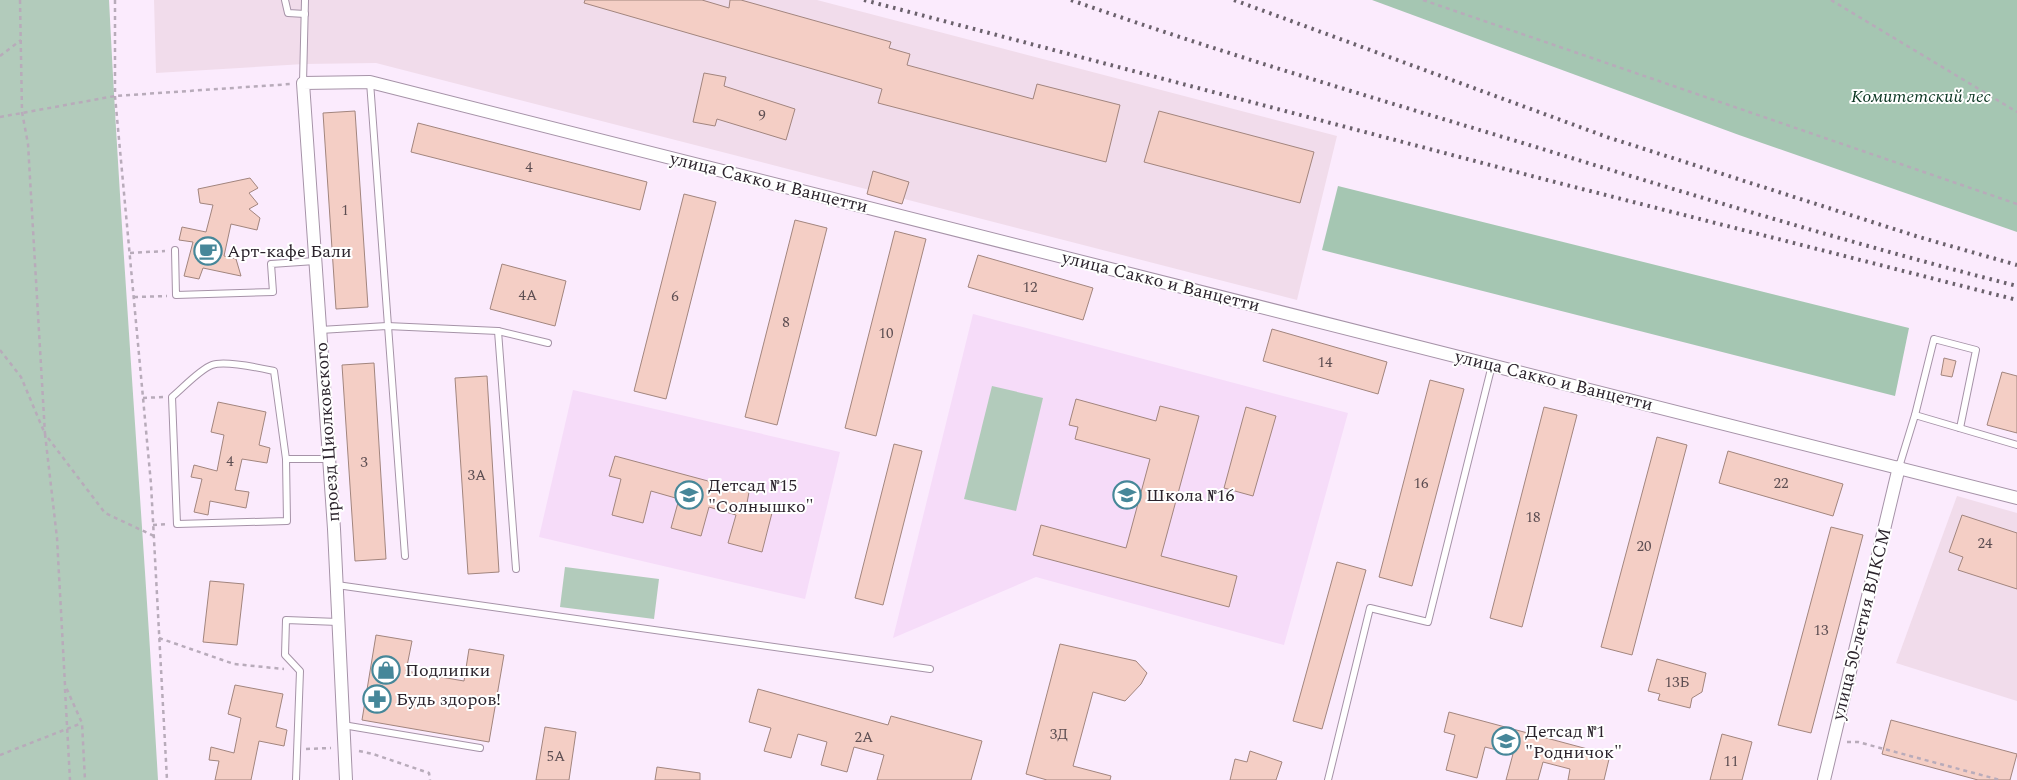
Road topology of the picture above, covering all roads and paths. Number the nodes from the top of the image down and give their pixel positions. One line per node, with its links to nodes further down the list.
1 (20, 0): 8 (path)
2 (115, 0): 12 (path)
3 (285, 0): 7 (lane)
4 (305, 0): 7 (lane)
5 (1423, 0): 16 (path)
6 (1831, 0): 14 (path)
7 (305, 14): 11 (lane)
8 (21, 40): 9 (path); 13 (path)
9 (0, 56)
10 (370, 82): 11 (street, улица Сакко и Ванцетти); 22 (lane); 27 (street, улица Сакко и Ванцетти)
11 (303, 83): 12 (path); 19 (street, проезд Циолковского)
12 (115, 96): 13 (path); 18 (path)
13 (22, 112): 15 (path); 32 (path)
14 (2017, 112)
15 (0, 117)
16 (2017, 204)
17 (175, 250): 18 (path); 20 (lane)
18 (130, 253): 21 (path)
19 (315, 261): 20 (lane); 23 (street, проезд Циолковского)
20 (176, 295): 21 (path)
21 (134, 297): 29 (path)
22 (388, 326): 23 (lane); 24 (lane); 41 (lane)
23 (320, 330): 35 (street, проезд Циолковского)
24 (498, 331): 25 (lane); 42 (lane)
25 (548, 344)
26 (0, 350): 32 (path)
27 (1492, 364): 36 (street, улица Сакко и Ванцетти); 63 (lane)
28 (172, 397): 29 (path); 34 (lane); 38 (lane)
29 (143, 398): 39 (path)
30 (1915, 415): 31 (lane); 31 (lane); 36 (lane)
31 (1960, 428): 33 (lane)
32 (45, 434): 40 (path); 48 (path)
33 (2017, 445)
34 (286, 459): 35 (lane); 38 (lane)
35 (329, 459): 43 (street, проезд Циолковского)
36 (1900, 467): 37 (street, улица Сакко и Ванцетти); 52 (street, улица 50-летия ВЛКСМ)
37 (2017, 498)
38 (177, 524): 39 (path)
39 (153, 525): 40 (path)
40 (154, 536): 45 (path)
41 (405, 556)
42 (516, 569)
43 (336, 585): 44 (street, проезд Циолковского); 46 (lane)
44 (338, 622): 47 (lane); 50 (street, проезд Циолковского)
45 (159, 638): 47 (path); 59 (path)
46 (930, 669)
47 (300, 671): 55 (lane)
48 (65, 685): 49 (path); 51 (path)
49 (82, 723): 51 (path); 58 (path)
50 (343, 724): 53 (street, проезд Циолковского); 54 (lane)
51 (68, 730): 56 (path); 57 (path)
52 (1833, 741): 64 (street, улица 50-летия ВЛКСМ); 65 (path)
53 (344, 748): 55 (path); 61 (street, проезд Циолковского); 62 (path)
54 (480, 748)
55 (297, 750): 60 (lane)
56 (0, 755)
57 (70, 780)
58 (85, 780)
59 (167, 780)
60 (296, 780)
61 (346, 780)
62 (430, 780)
63 (1328, 780)
64 (1824, 780)
65 (2000, 780)

